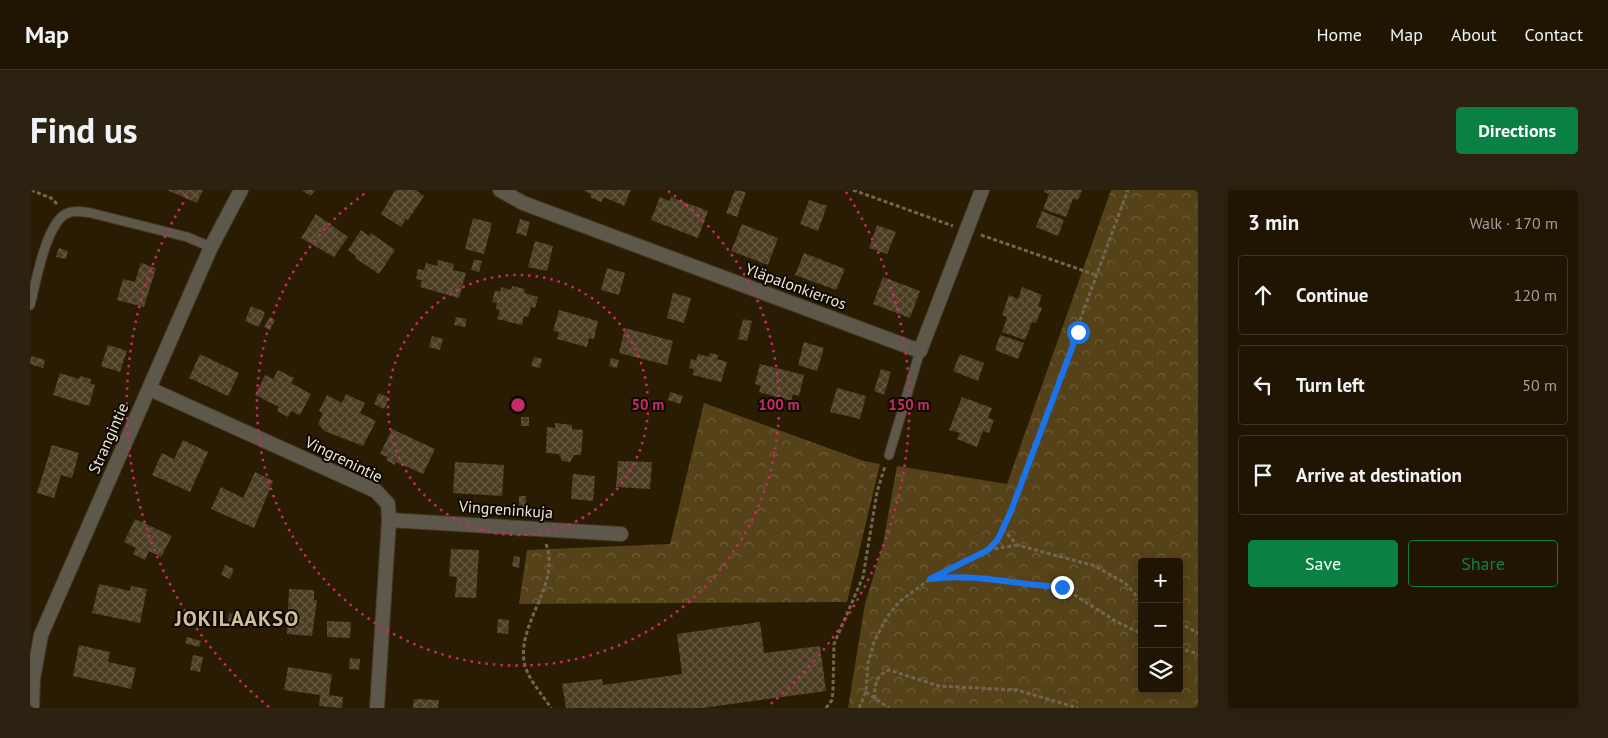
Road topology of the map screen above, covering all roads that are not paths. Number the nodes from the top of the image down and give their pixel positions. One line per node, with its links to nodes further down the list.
1 (240, 190): 4 (street, Strangintie)
2 (500, 190): 6 (street, Yläpalonkierros)
3 (982, 190): 6 (street)
4 (211, 247): 5 (lane); 7 (street, Strangintie)
5 (30, 305)
6 (920, 351): 8 (lane)
7 (150, 389): 9 (street, Vingrenintie); 11 (street, Strangintie)
8 (889, 455)
9 (389, 520): 10 (street, Vingreninkuja); 12 (street, Vingrenintie)
10 (621, 534)
11 (32, 708)
12 (377, 708)

